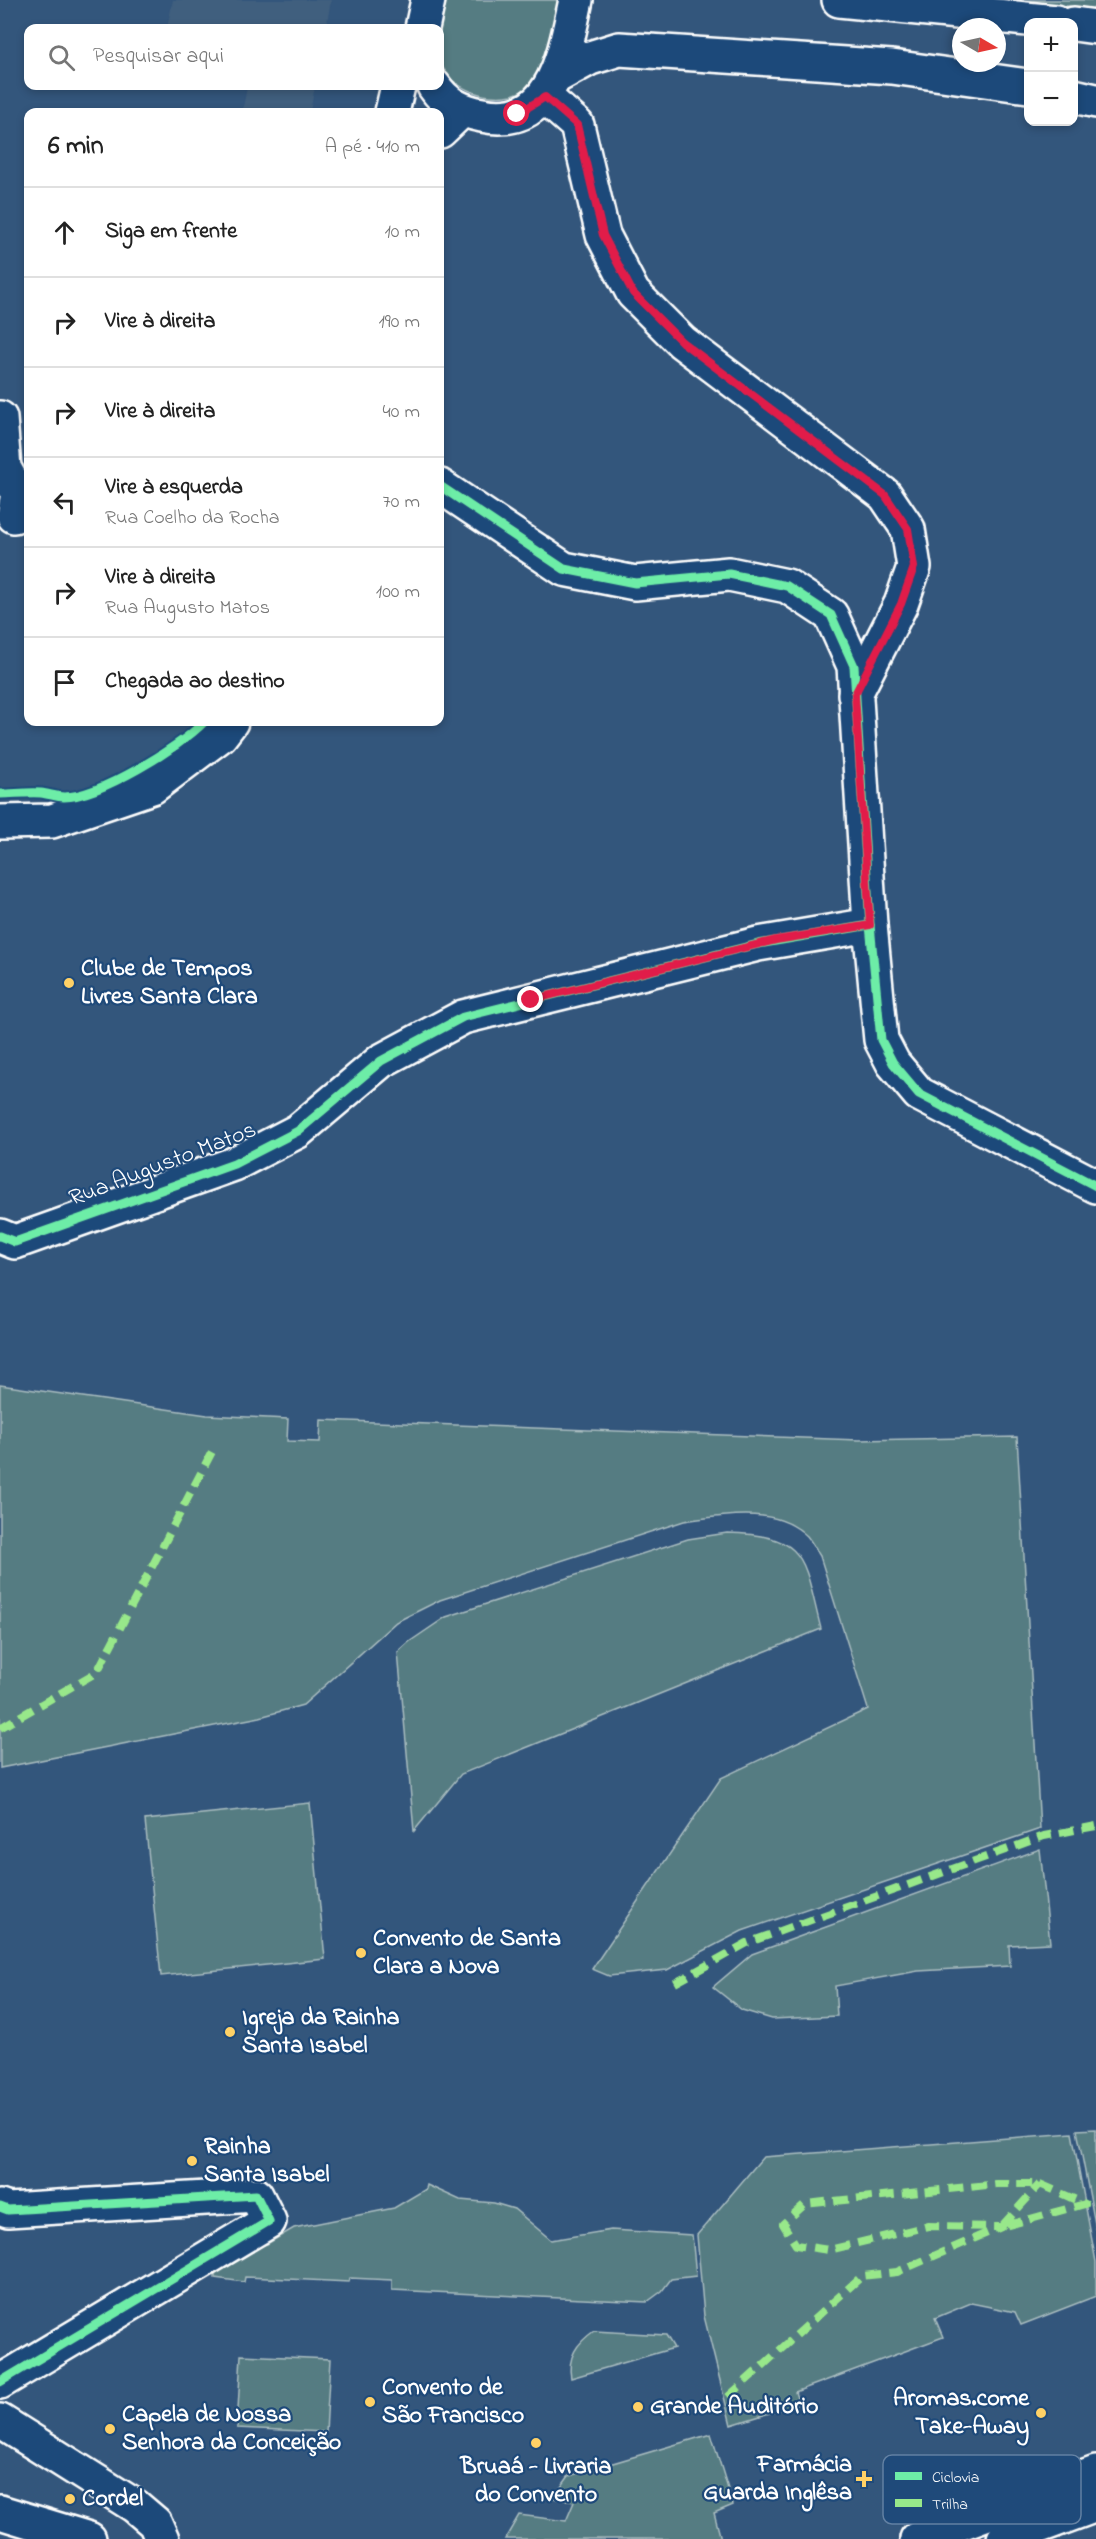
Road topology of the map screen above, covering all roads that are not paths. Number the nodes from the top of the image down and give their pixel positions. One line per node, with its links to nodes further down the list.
1 (428, 0): 5 (street)
2 (839, 0): 4 (street)
3 (573, 13): 8 (street); 10 (street)
4 (1024, 19)
5 (423, 24)
6 (1078, 25): 7 (street)
7 (1096, 27)
8 (619, 49): 9 (street); 10 (street)
9 (1024, 85)
10 (551, 86): 16 (street); 20 (street)
11 (397, 90): 15 (street)
12 (437, 90): 16 (street)
13 (1078, 97): 14 (street)
14 (1096, 101)
15 (393, 108)
16 (450, 121)
17 (0, 418): 19 (street)
18 (444, 489): 20 (street)
19 (14, 516)
20 (855, 694): 23 (street)
21 (228, 726): 22 (street)
22 (0, 822)
23 (870, 925): 24 (street); 25 (street, Rua Augusto Matos)
24 (1096, 1186)
25 (0, 1236)
26 (0, 2207): 27 (street)
27 (0, 2382)
28 (0, 2421): 37 (street)
29 (1096, 2473): 30 (street)
30 (1081, 2479)
31 (1096, 2505): 32 (street)
32 (1081, 2511)
33 (0, 2512): 36 (street)
34 (958, 2524): 38 (street)
35 (1045, 2524): 39 (street)
36 (89, 2539)
37 (162, 2539)
38 (917, 2539)
39 (1004, 2539)

